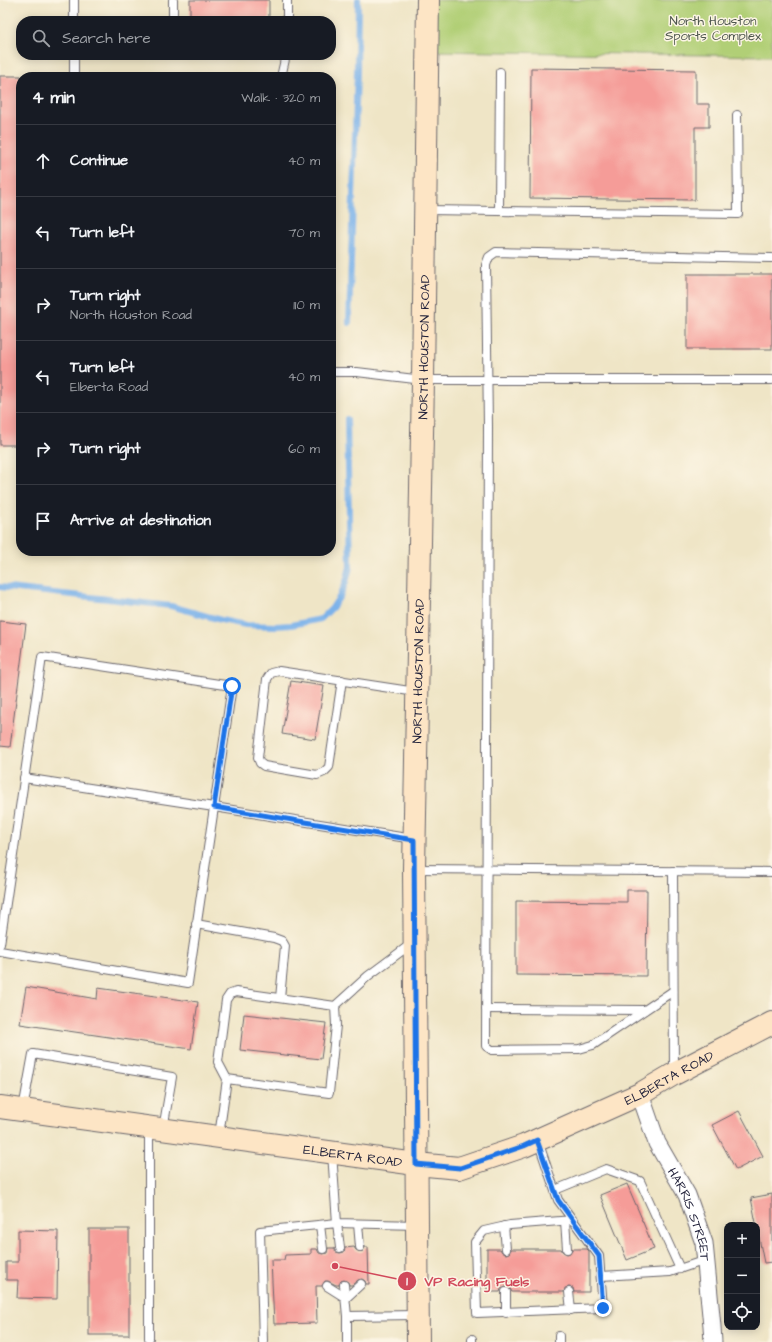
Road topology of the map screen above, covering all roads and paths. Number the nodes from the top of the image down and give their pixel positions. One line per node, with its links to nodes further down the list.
1 (74, 0): 5 (lane)
2 (173, 0): 6 (lane)
3 (287, 0): 7 (lane)
4 (428, 0): 14 (street, NORTH HOUSTON ROAD)
5 (74, 16)
6 (173, 16)
7 (287, 16)
8 (74, 60): 10 (lane)
9 (285, 60): 11 (lane)
10 (74, 72)
11 (282, 72)
12 (500, 72): 15 (lane)
13 (737, 115): 15 (lane)
14 (425, 210): 15 (lane); 18 (street, NORTH HOUSTON ROAD)
15 (499, 211)
16 (772, 258): 19 (lane)
17 (336, 372): 18 (lane)
18 (423, 380): 19 (lane); 22 (street, NORTH HOUSTON ROAD)
19 (488, 380): 20 (lane); 27 (lane)
20 (772, 380)
21 (342, 680): 21 (lane); 22 (lane)
22 (417, 692): 25 (street, NORTH HOUSTON ROAD)
23 (24, 778): 24 (lane); 24 (lane); 32 (lane)
24 (214, 807): 25 (lane); 30 (lane)
25 (414, 840): 26 (street, NORTH HOUSTON ROAD)
26 (414, 869): 27 (lane); 31 (street, NORTH HOUSTON ROAD)
27 (486, 870): 28 (lane); 37 (lane)
28 (672, 871): 29 (lane); 34 (lane)
29 (772, 872)
30 (196, 924): 33 (lane); 35 (lane)
31 (414, 942): 36 (lane); 49 (street, NORTH HOUSTON ROAD)
32 (0, 944)
33 (0, 951)
34 (673, 991): 38 (lane); 40 (lane)
35 (280, 998): 36 (lane); 41 (lane)
36 (336, 1006): 41 (lane)
37 (486, 1009): 38 (lane); 38 (lane)
38 (644, 1010)
39 (772, 1023): 40 (street, ELBERTA ROAD)
40 (674, 1074): 42 (street, ELBERTA ROAD)
41 (227, 1079): 46 (lane)
42 (640, 1094): 47 (street, ELBERTA ROAD); 62 (street, HARRIS STREET)
43 (0, 1107): 44 (street, ELBERTA ROAD)
44 (23, 1110): 45 (street, ELBERTA ROAD); 45 (lane)
45 (156, 1128): 46 (street, ELBERTA ROAD); 75 (lane)
46 (219, 1137): 48 (street, ELBERTA ROAD)
47 (537, 1140): 49 (street, ELBERTA ROAD); 50 (lane)
48 (332, 1152): 49 (street, ELBERTA ROAD); 52 (lane)
49 (416, 1164): 55 (street, NORTH HOUSTON ROAD)
50 (554, 1190): 51 (lane); 63 (lane)
51 (569, 1221): 56 (lane); 61 (lane); 64 (lane)
52 (337, 1223): 53 (lane); 54 (lane); 58 (lane)
53 (358, 1224): 55 (lane); 57 (lane)
54 (320, 1225): 59 (lane); 76 (lane)
55 (417, 1225): 73 (street, NORTH HOUSTON ROAD)
56 (504, 1226): 60 (lane); 72 (lane)
57 (360, 1247)
58 (340, 1248)
59 (323, 1249)
60 (506, 1249)
61 (567, 1249)
62 (706, 1260): 63 (lane); 79 (street, HARRIS STREET)
63 (680, 1269): 64 (lane)
64 (601, 1276): 71 (lane)
65 (361, 1284): 70 (lane)
66 (344, 1285): 70 (lane)
67 (327, 1286): 70 (lane)
68 (506, 1292): 72 (lane)
69 (569, 1292): 71 (lane)
70 (346, 1298): 74 (lane)
71 (571, 1310): 72 (lane)
72 (506, 1313)
73 (418, 1315): 74 (lane); 78 (street, NORTH HOUSTON ROAD)
74 (347, 1316): 77 (lane)
75 (149, 1338)
76 (263, 1342)
77 (347, 1342)
78 (418, 1342)
79 (713, 1342)

